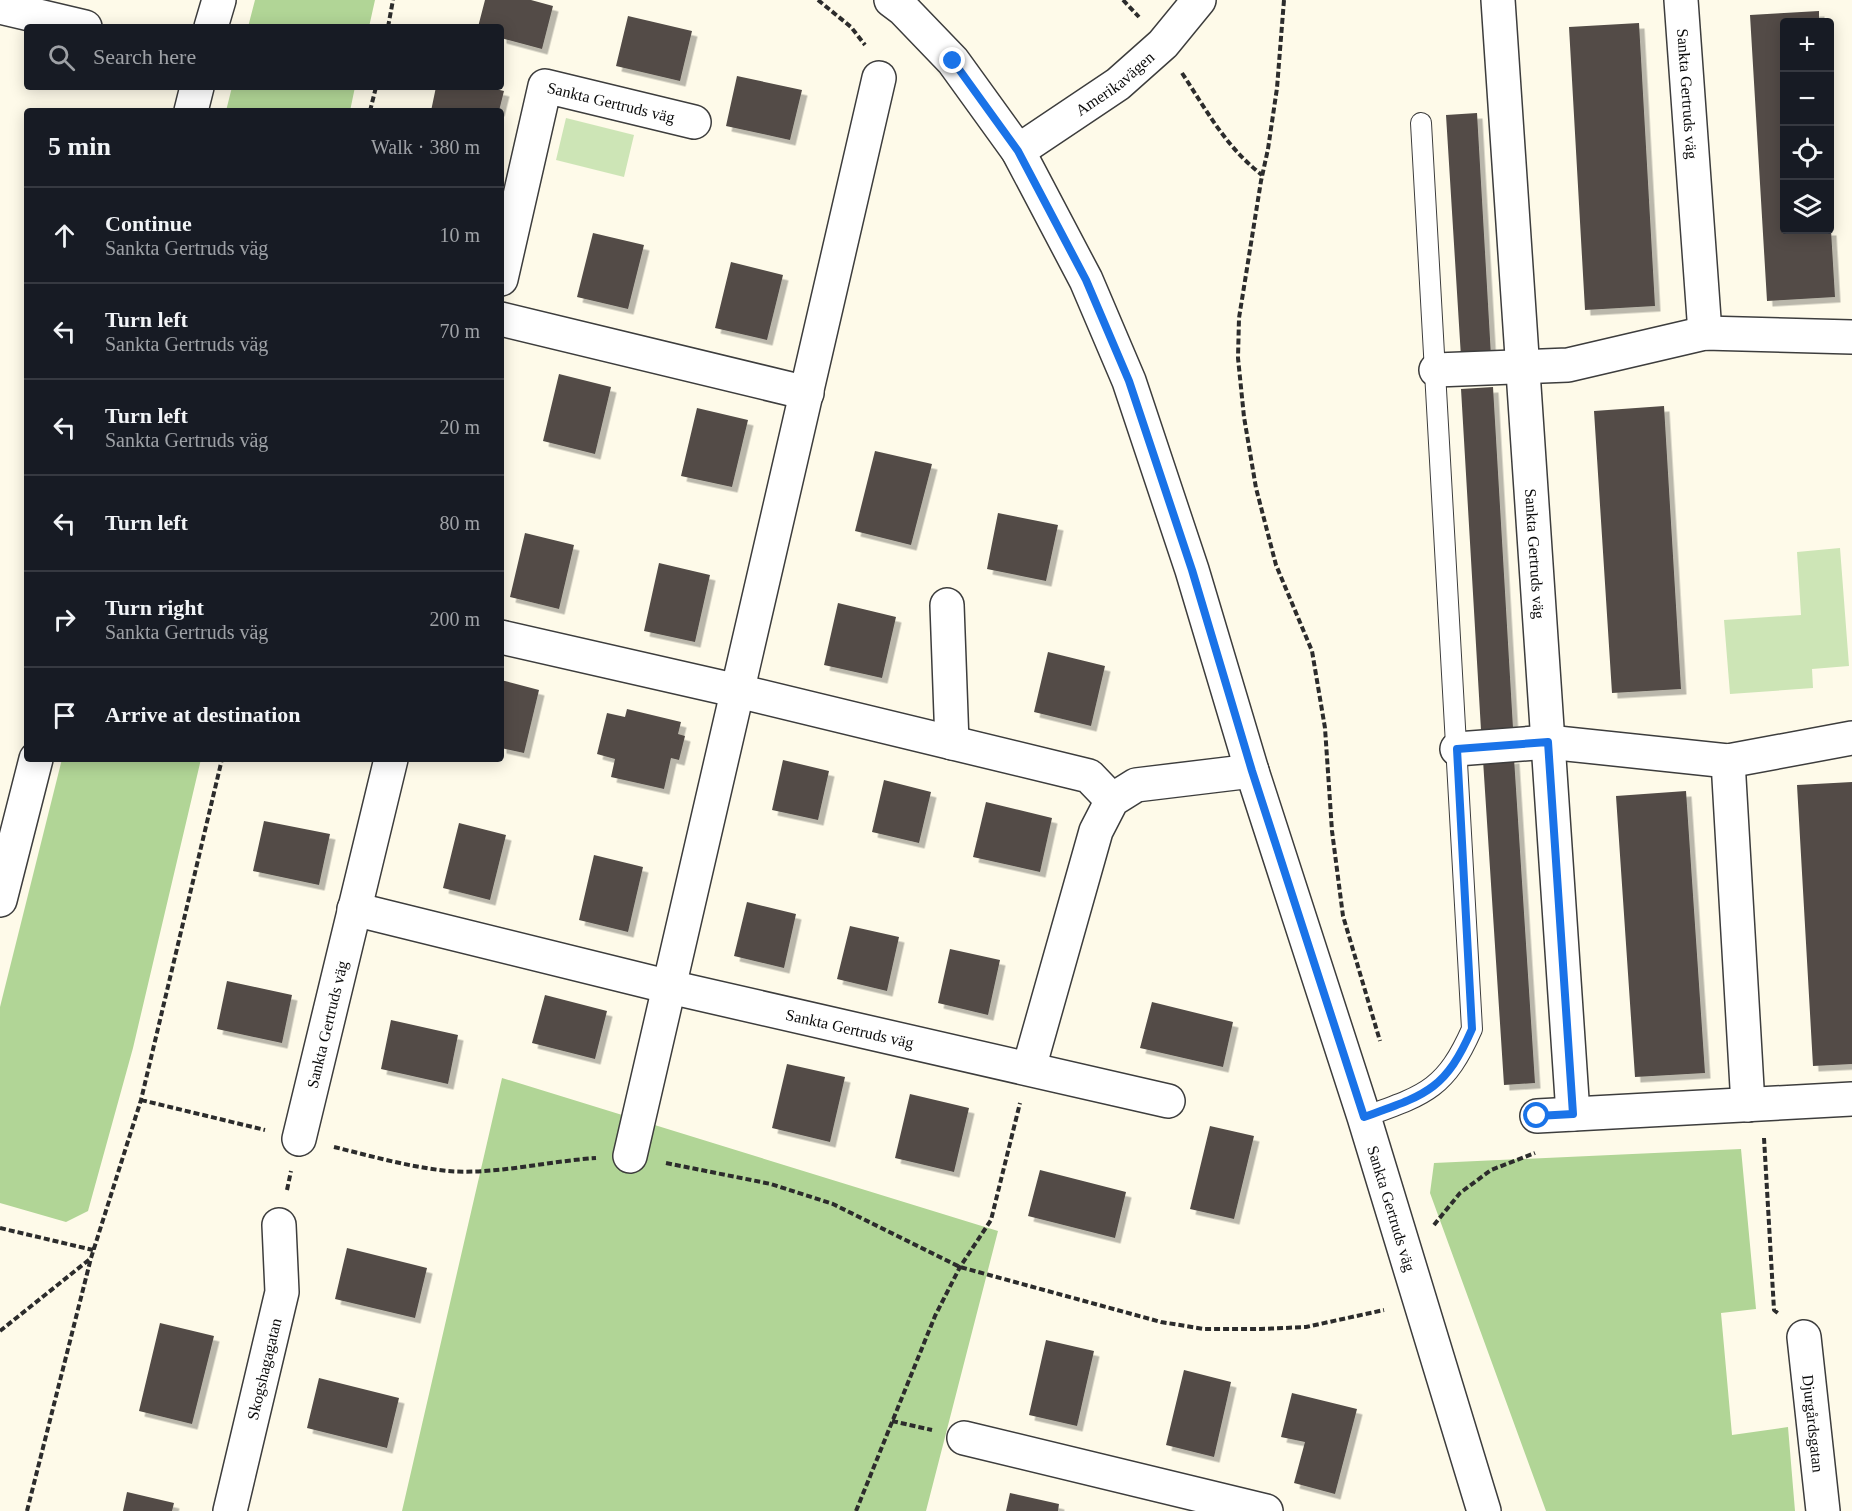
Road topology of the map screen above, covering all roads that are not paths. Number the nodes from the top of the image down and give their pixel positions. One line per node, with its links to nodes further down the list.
1 (219, 0): 8 (street)
2 (891, 0): 14 (street, Sankta Gertruds väg)
3 (1199, 0): 14 (street, Amerikavägen)
4 (1497, 0): 19 (street, Sankta Gertruds väg)
5 (1681, 0): 17 (street, Sankta Gertruds väg)
6 (0, 7): 7 (street)
7 (71, 24)
8 (213, 24)
9 (879, 78): 21 (street)
10 (195, 90): 11 (street)
11 (192, 108)
12 (694, 122): 15 (street, Sankta Gertruds väg)
13 (1421, 123): 20 (lane)
14 (1018, 151): 32 (street, Sankta Gertruds väg)
15 (504, 266)
16 (504, 320): 21 (street)
17 (1705, 333): 18 (street); 19 (street)
18 (1852, 337)
19 (1522, 366): 20 (street); 26 (street, Sankta Gertruds väg)
20 (1436, 370): 28 (lane)
21 (807, 393): 24 (street)
22 (947, 605): 27 (street)
23 (504, 638): 24 (street)
24 (738, 691): 27 (street); 36 (street)
25 (1852, 738): 29 (street)
26 (1548, 742): 28 (street); 29 (street); 40 (street, Sankta Gertruds väg)
27 (952, 743): 33 (street)
28 (1457, 749): 43 (lane)
29 (1728, 761): 42 (street)
30 (35, 762): 34 (street)
31 (390, 762): 35 (street, Sankta Gertruds väg)
32 (1252, 771): 33 (street); 43 (street, Sankta Gertruds väg)
33 (1112, 800): 37 (street)
34 (0, 900)
35 (354, 909): 36 (street, Sankta Gertruds väg); 44 (street, Sankta Gertruds väg)
36 (670, 987): 37 (street, Sankta Gertruds väg); 45 (street)
37 (1029, 1068): 39 (street, Sankta Gertruds väg)
38 (1852, 1099): 42 (street)
39 (1168, 1101)
40 (1573, 1114): 41 (street); 42 (street)
41 (1537, 1116)
42 (1756, 1116)
43 (1364, 1117): 51 (street, Sankta Gertruds väg)
44 (299, 1139)
45 (630, 1156)
46 (279, 1225): 49 (street, Skogshagagatan)
47 (1804, 1337): 52 (street, Djurgårdsgatan)
48 (964, 1438): 50 (street)
49 (230, 1511)
50 (1266, 1511)
51 (1483, 1511)
52 (1823, 1511)

